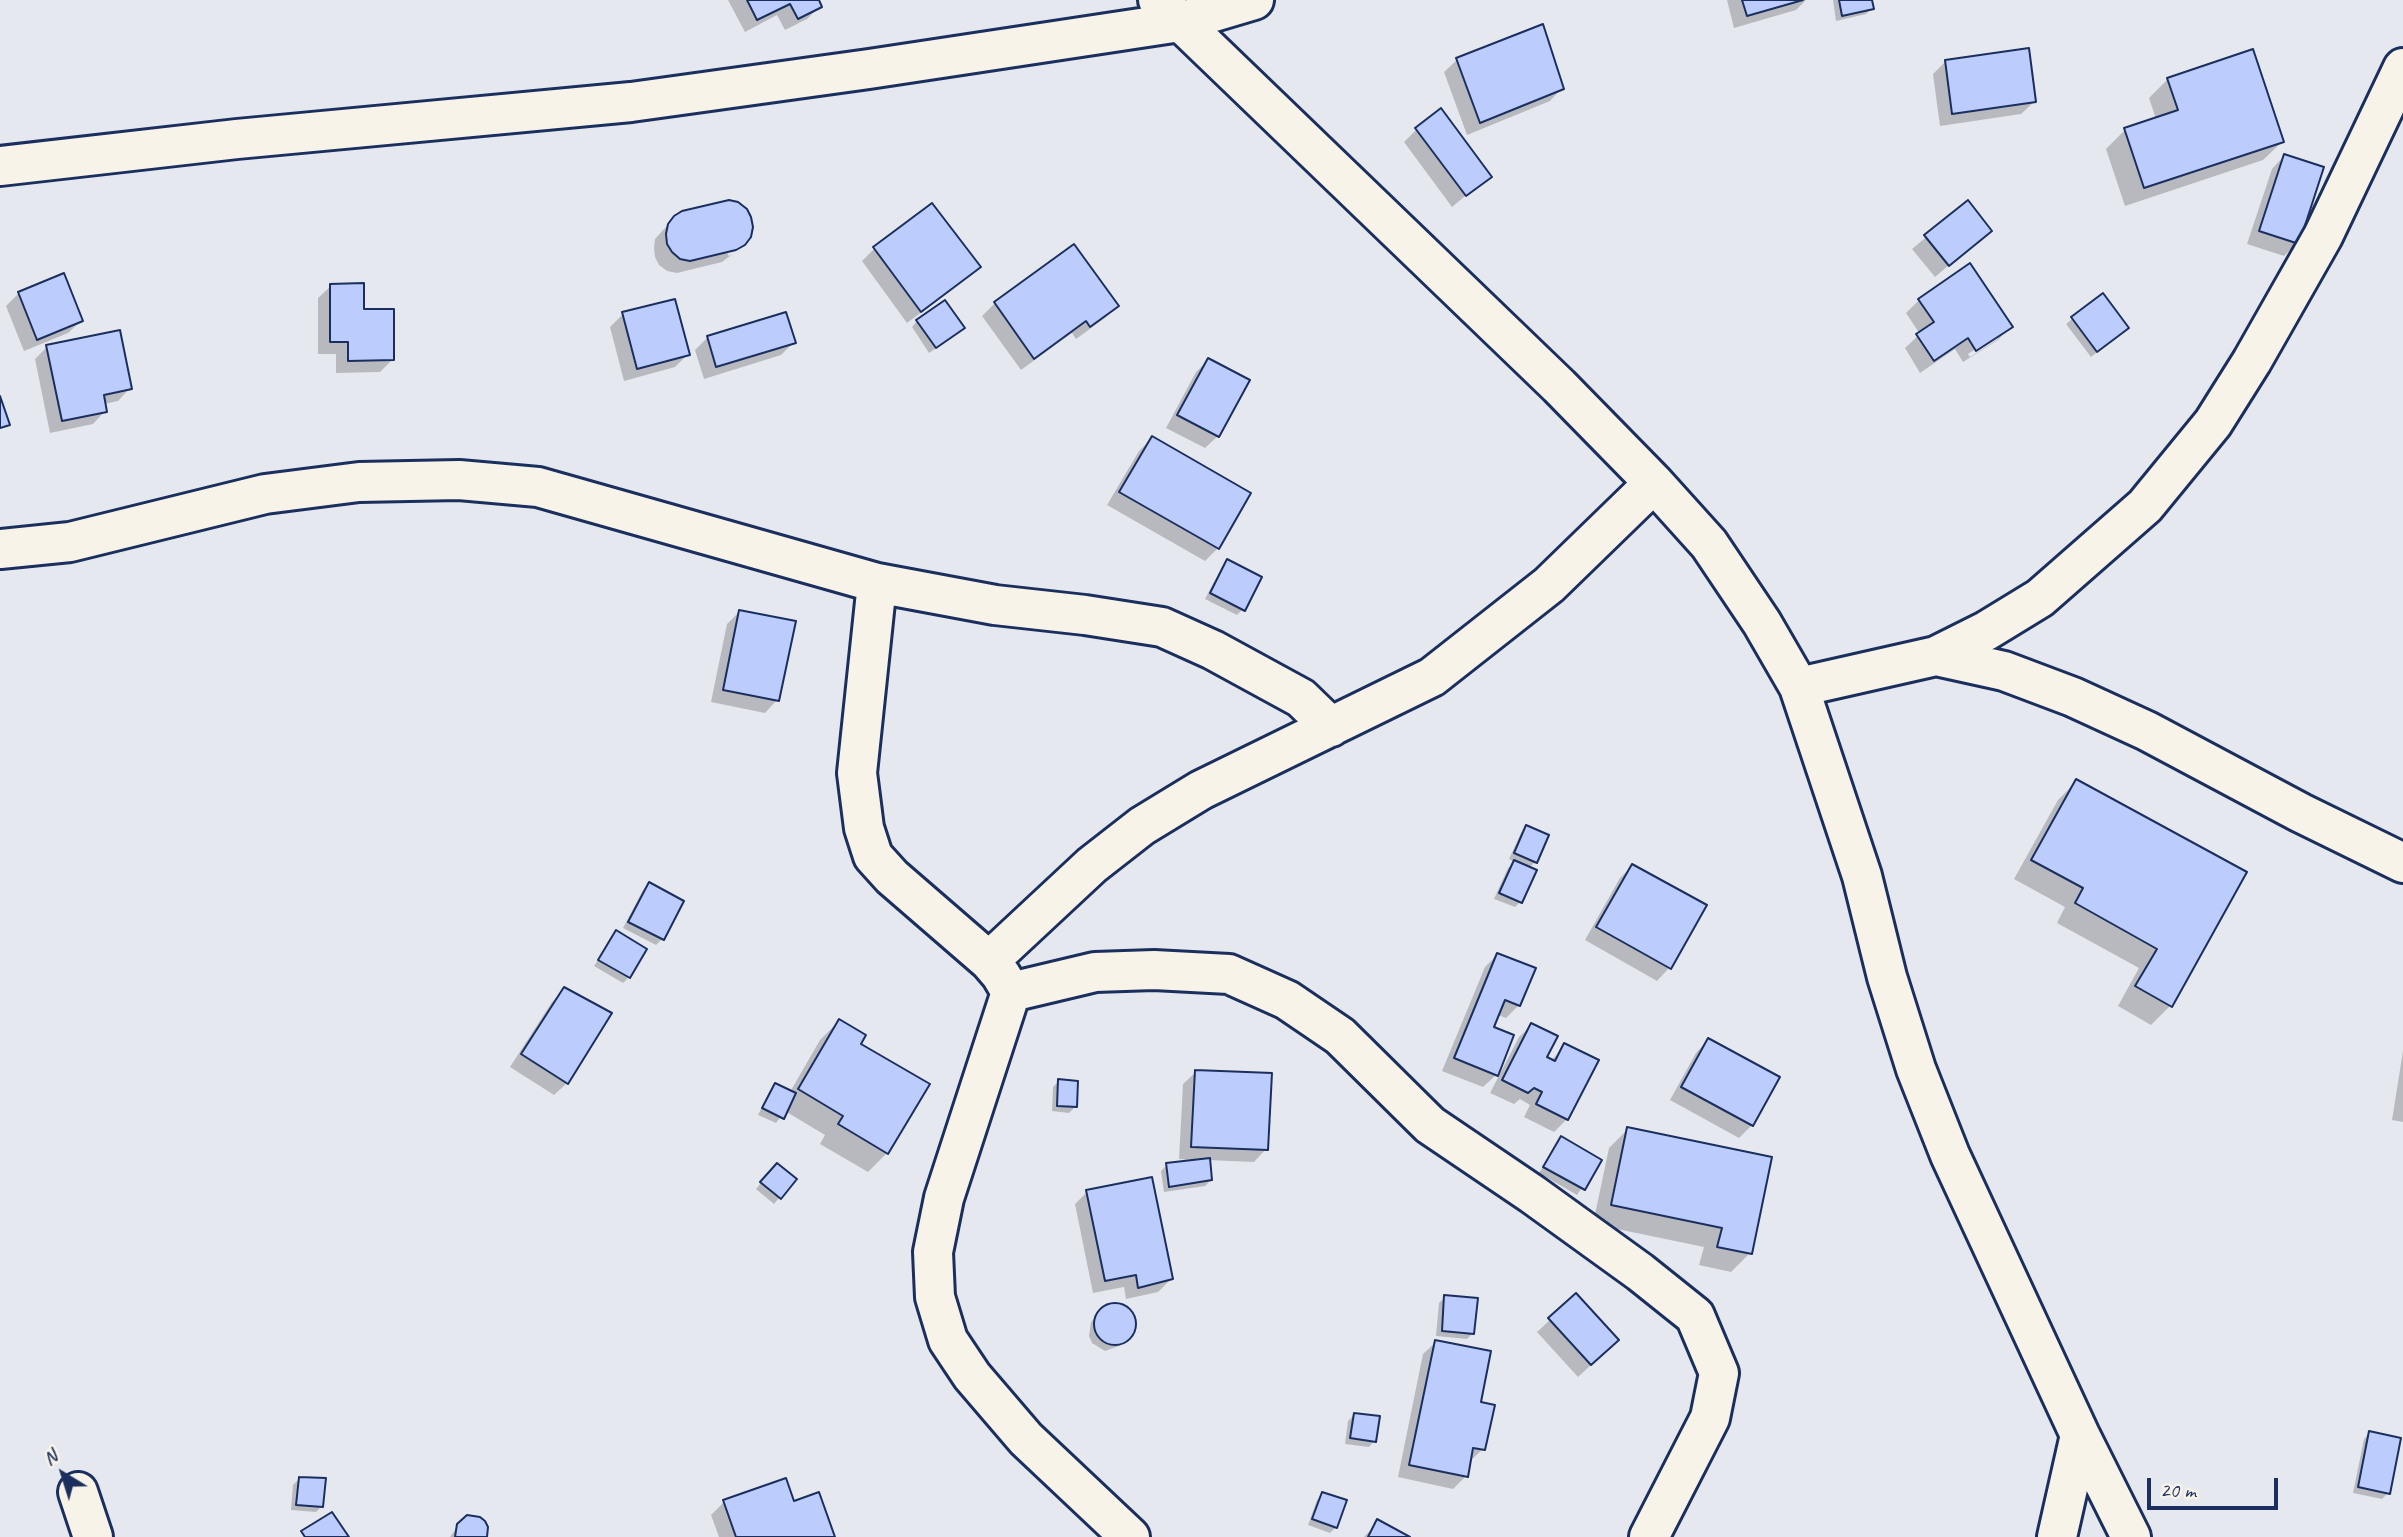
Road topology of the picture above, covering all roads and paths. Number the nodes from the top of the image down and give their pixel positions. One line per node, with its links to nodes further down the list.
1 (1254, 0): 2 (street)
2 (1169, 11): 4 (street); 5 (street)
3 (2403, 68): 8 (street)
4 (0, 166)
5 (1654, 483): 9 (street); 10 (street)
6 (0, 549): 7 (street)
7 (877, 583): 10 (street); 12 (street)
8 (1936, 656): 9 (street); 11 (street)
9 (1799, 687): 14 (street)
10 (1331, 727): 12 (street)
11 (2403, 863)
12 (989, 961): 13 (street)
13 (1011, 992): 17 (street); 18 (street)
14 (2080, 1435): 19 (street); 20 (street)
15 (78, 1492): 16 (street)
16 (93, 1537)
17 (1130, 1537)
18 (1649, 1537)
19 (2057, 1537)
20 (2131, 1537)

